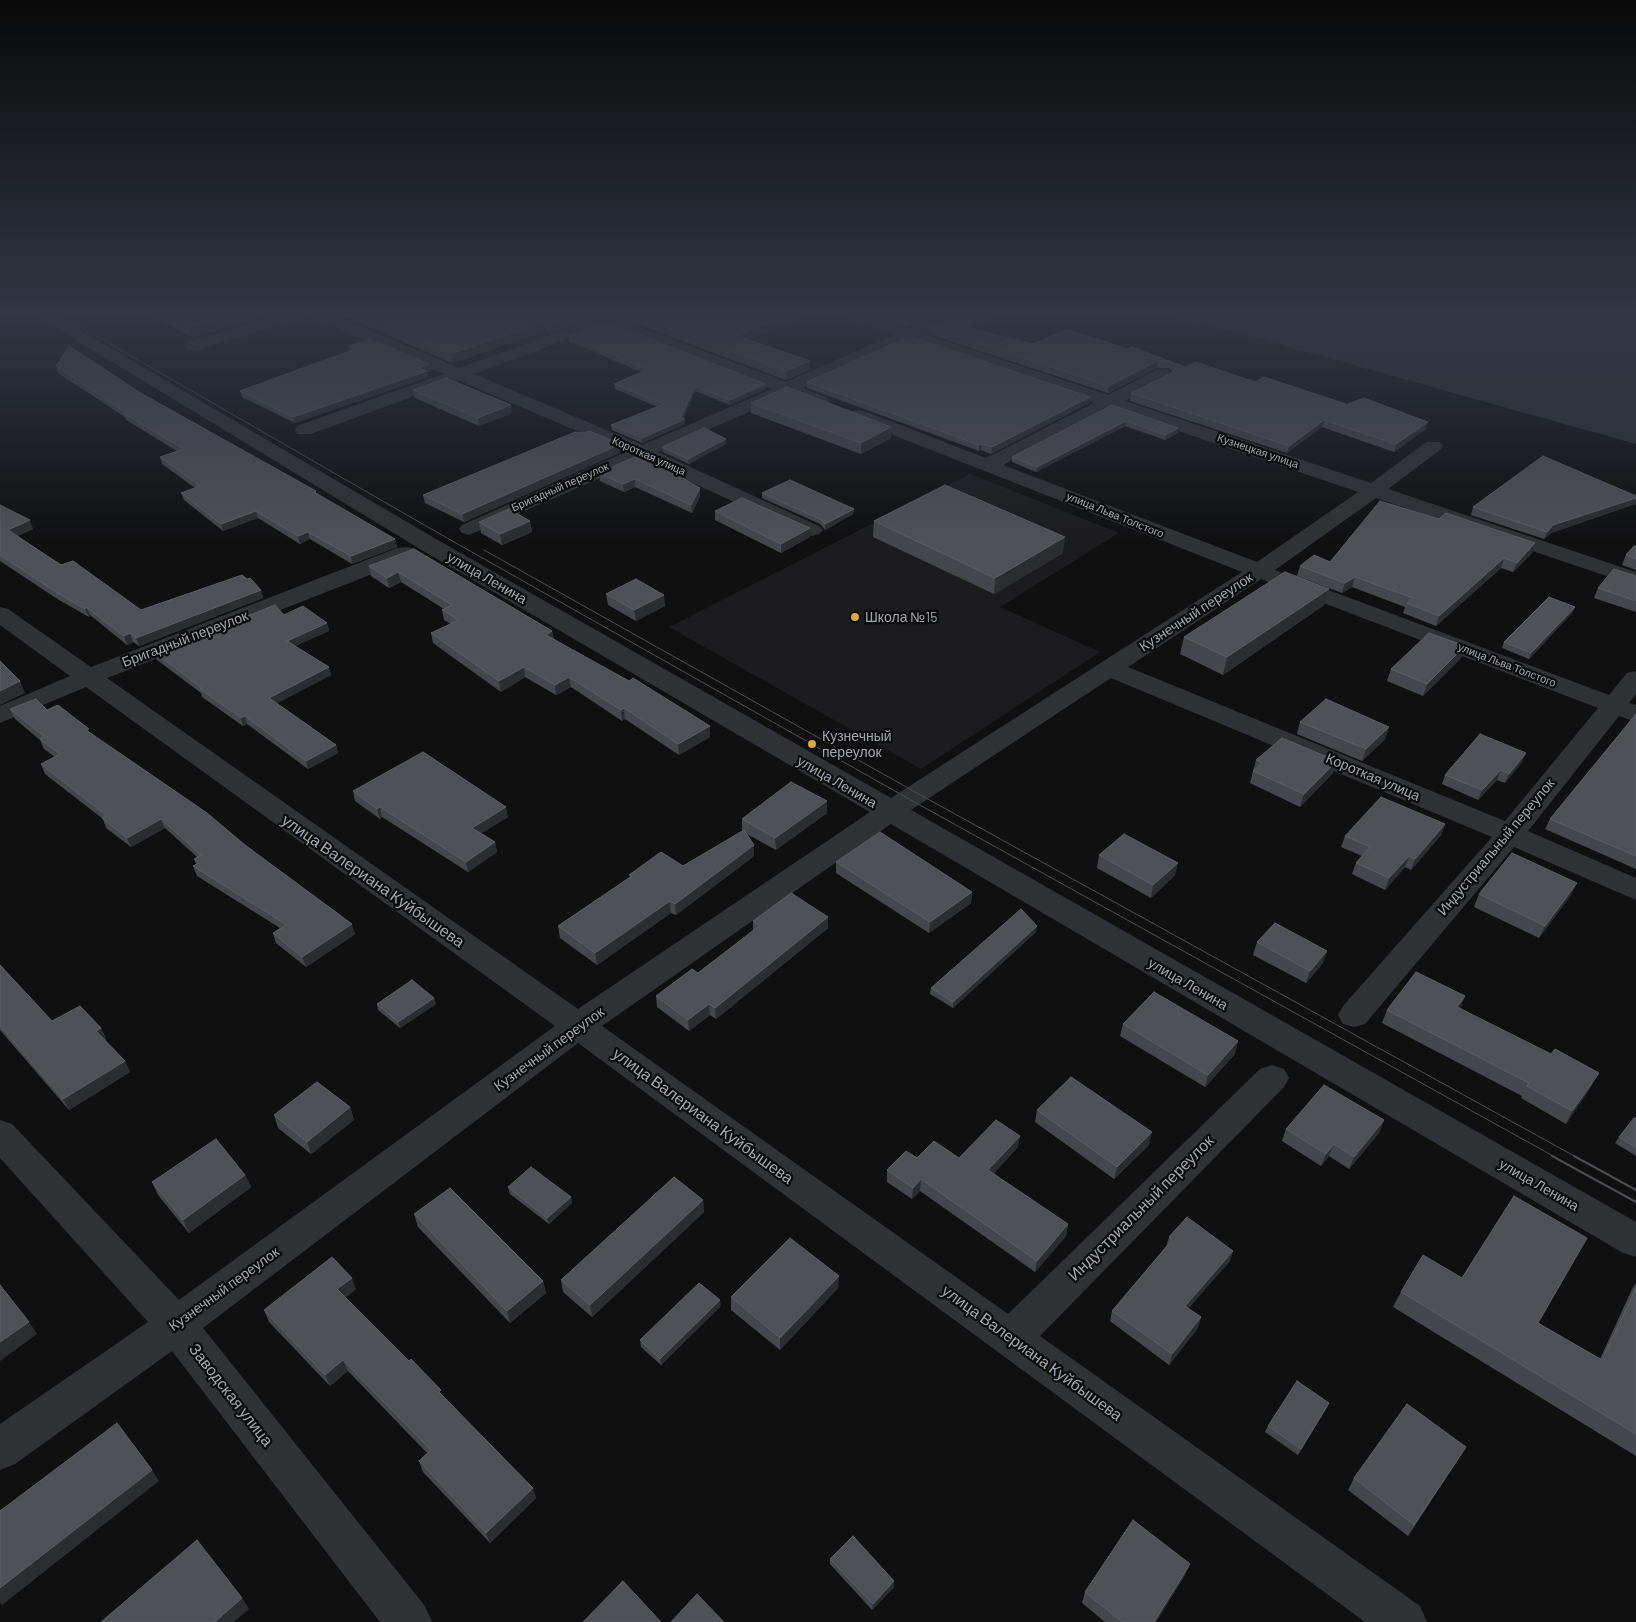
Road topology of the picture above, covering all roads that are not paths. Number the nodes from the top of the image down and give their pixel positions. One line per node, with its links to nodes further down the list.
1 (170, 391): 16 (street, улица Ленина)
2 (410, 391): 9 (street)
3 (499, 391): 11 (street, Короткая улица)
4 (784, 391): 11 (street, Бригадный переулок)
5 (793, 391): 12 (street, улица Льва Толстого)
6 (1081, 391): 8 (street, Кузнецкая улица)
7 (1131, 391): 8 (street)
8 (1112, 401): 12 (street); 13 (street, Кузнецкая улица)
9 (304, 430)
10 (1433, 446): 13 (street, Кузнечный переулок)
11 (640, 451): 14 (street, Бригадный переулок); 15 (street, Короткая улица)
12 (988, 464): 17 (street, улица Льва Толстого)
13 (1373, 491): 17 (street, Кузнечный переулок); 18 (street, Кузнецкая улица)
14 (469, 528)
15 (812, 530)
16 (428, 544): 21 (street, Бригадный переулок); 25 (street, улица Ленина)
17 (1259, 571): 20 (street, Кузнечный переулок); 23 (street, улица Льва Толстого)
18 (1636, 579)
19 (0, 614): 21 (street, улица Валериана Куйбышева)
20 (1109, 668): 25 (street, Кузнечный переулок); 26 (street, Короткая улица)
21 (86, 678): 24 (street, Бригадный переулок); 29 (street, улица Валериана Куйбышева)
22 (1636, 678): 23 (street, Индустриальный переулок)
23 (1624, 709): 26 (street, Индустриальный переулок)
24 (0, 715)
25 (890, 812): 29 (street, Кузнечный переулок); 32 (street, улица Ленина)
26 (1510, 834): 27 (street, Короткая улица); 28 (street, Индустриальный переулок)
27 (1636, 890)
28 (1354, 1015)
29 (578, 1026): 33 (street, Кузнечный переулок); 34 (street, улица Валериана Куйбышева)
30 (1272, 1078): 34 (street, Индустриальный переулок)
31 (0, 1134): 33 (street, Заводская улица)
32 (1636, 1241)
33 (176, 1325): 35 (street, Кузнечный переулок); 36 (street, Заводская улица)
34 (1011, 1338): 37 (street, улица Валериана Куйбышева)
35 (0, 1449)
36 (409, 1622)
37 (1404, 1622)

